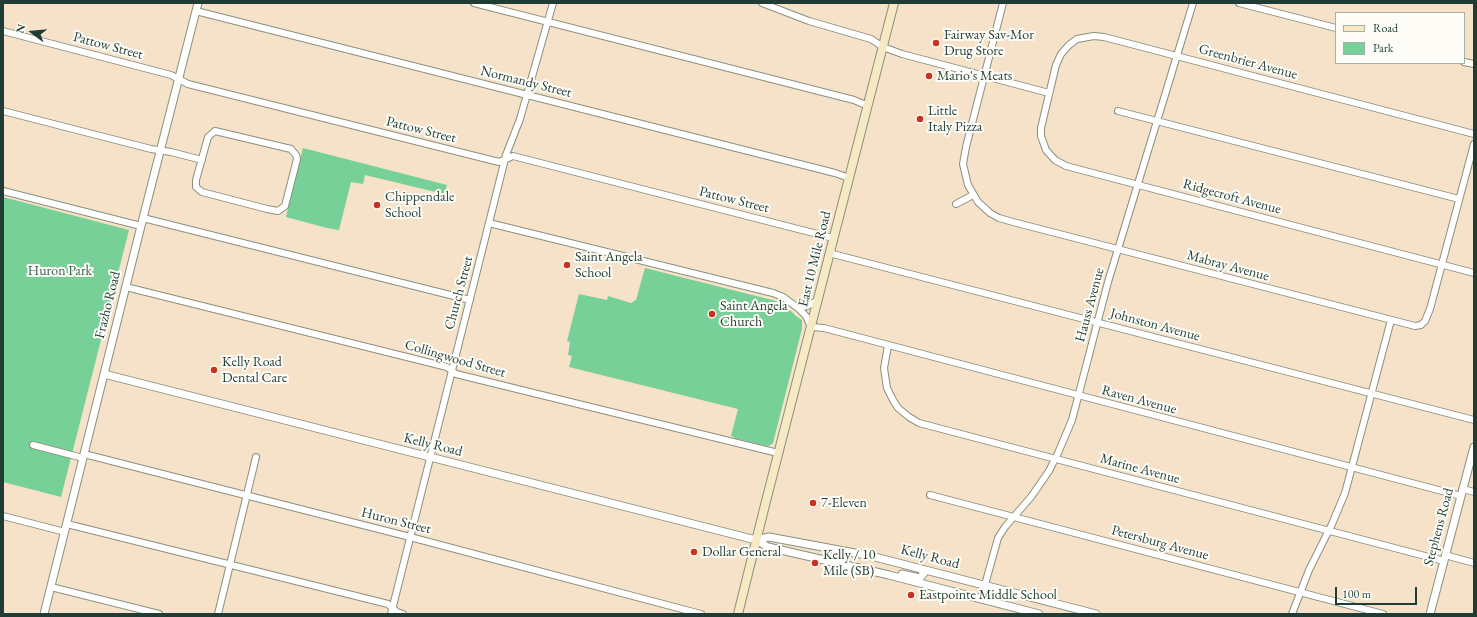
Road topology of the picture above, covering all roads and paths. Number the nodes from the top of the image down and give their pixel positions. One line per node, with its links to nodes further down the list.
1 (198, 3): 9 (street, Frazho Road)
2 (474, 3): 10 (street)
3 (553, 3): 10 (street, Church Street)
4 (762, 3): 13 (street)
5 (894, 3): 13 (main road, East 10 Mile Road)
6 (1003, 3): 15 (street, Mabray Avenue)
7 (1193, 3): 14 (street, Hauss Avenue)
8 (1240, 3): 11 (street)
9 (196, 11): 16 (street, Frazho Road); 18 (street, Normandy Street)
10 (548, 22): 18 (street, Church Street); 19 (street)
11 (1335, 28)
12 (3, 32): 16 (street, Pattow Street)
13 (883, 47): 15 (street); 19 (main road, East 10 Mile Road)
14 (1177, 56): 17 (street, Greenbrier Avenue); 22 (street, Hauss Avenue); 23 (street, Greenbrier Avenue)
15 (984, 76): 17 (street); 31 (street, Mabray Avenue)
16 (179, 79): 25 (street, Frazho Road); 26 (street, Pattow Street)
17 (1049, 93): 29 (street, Ridgecroft Avenue)
18 (526, 94): 26 (street, Church Street); 28 (street, Normandy Street)
19 (868, 106): 28 (main road, East 10 Mile Road)
20 (3, 111): 25 (street)
21 (1118, 111): 22 (street)
22 (1158, 121): 29 (street, Hauss Avenue); 32 (street)
23 (1474, 134)
24 (1474, 144): 32 (street, Mabray Avenue)
25 (161, 150): 27 (street); 34 (street, Frazho Road)
26 (506, 159): 35 (street, Church Street); 37 (street, Pattow Street)
27 (202, 160): 27 (street)
28 (849, 178): 37 (main road, East 10 Mile Road)
29 (1138, 185): 38 (street, Hauss Avenue); 40 (street, Ridgecroft Avenue)
30 (3, 191): 36 (street)
31 (973, 195): 33 (street); 38 (street, Mabray Avenue)
32 (1459, 199): 40 (street, Mabray Avenue)
33 (956, 204)
34 (143, 218): 36 (street, Frazho Road); 43 (street)
35 (489, 223): 43 (street, Church Street); 45 (street)
36 (141, 226): 42 (street, Frazho Road)
37 (833, 238): 39 (main road, East 10 Mile Road)
38 (1118, 250): 46 (street, Mabray Avenue); 47 (street, Hauss Avenue)
39 (829, 252): 44 (main road, East 10 Mile Road); 47 (street, Johnston Avenue)
40 (1442, 264): 41 (street, Ridgecroft Avenue); 46 (street, Mabray Avenue)
41 (1474, 272)
42 (126, 287): 50 (street, Collingwood Street); 51 (street, Frazho Road)
43 (470, 300): 50 (street, Church Street)
44 (817, 301): 45 (street); 48 (main road, East 10 Mile Road)
45 (798, 308): 48 (street)
46 (1391, 320): 52 (street)
47 (1098, 322): 52 (street, Johnston Avenue); 53 (street, Hauss Avenue)
48 (811, 327): 49 (street, Raven Avenue); 57 (main road, East 10 Mile Road)
49 (888, 346): 53 (street, Raven Avenue); 61 (street, Marine Avenue)
50 (451, 371): 57 (street, Collingwood Street); 60 (street, Church Street)
51 (104, 374): 58 (street, Frazho Road); 60 (street, Kelly Road)
52 (1372, 394): 54 (street, Johnston Avenue); 62 (street)
53 (1078, 396): 61 (street, Hauss Avenue); 62 (street, Raven Avenue)
54 (1474, 420)
55 (33, 446): 58 (street, Huron Street)
56 (1474, 447): 64 (street, Stephens Road)
57 (778, 453): 73 (main road, East 10 Mile Road)
58 (83, 456): 65 (street, Huron Street); 69 (street, Frazho Road)
59 (256, 457): 65 (street)
60 (429, 458): 72 (street, Church Street); 73 (street, Kelly Road)
61 (1055, 459): 68 (street, Hauss Avenue); 70 (street, Marine Avenue)
62 (1352, 468): 64 (street, Raven Avenue); 70 (street)
63 (1474, 492): 64 (street, Raven Avenue)
64 (1462, 493): 75 (street, Stephens Road)
65 (248, 496): 72 (street, Huron Street); 78 (street)
66 (930, 496): 68 (street, Petersburg Avenue)
67 (3, 516): 71 (street)
68 (1013, 517): 81 (street, Hauss Avenue); 83 (street, Petersburg Avenue)
69 (67, 524): 71 (street, Frazho Road); 78 (street)
70 (1328, 531): 75 (street, Marine Avenue); 83 (street)
71 (65, 532): 82 (street, Frazho Road)
72 (410, 537): 85 (street, Church Street); 90 (street, Huron Street)
73 (756, 540): 74 (street, Kelly Road); 76 (street, Kelly Road); 91 (main road, East 10 Mile Road)
74 (871, 556): 76 (street); 79 (street, Kelly Road)
75 (1445, 558): 77 (street, Marine Avenue); 96 (street, Stephens Road)
76 (827, 561): 80 (street, Kelly Road)
77 (1474, 563)
78 (230, 565): 85 (street); 88 (street)
79 (920, 568): 80 (street); 81 (street, Kelly Road)
80 (889, 575): 84 (street, Kelly Road)
81 (985, 585): 84 (street, Hauss Avenue); 93 (street, Kelly Road)
82 (51, 587): 86 (street, Frazho Road); 87 (street)
83 (1300, 592): 94 (street); 95 (street, Petersburg Avenue)
84 (982, 599): 92 (street, Kelly Road)
85 (392, 611): 89 (street)
86 (44, 614)
87 (159, 614)
88 (218, 614)
89 (403, 614)
90 (702, 614)
91 (738, 614)
92 (1039, 614)
93 (1096, 614)
94 (1292, 614)
95 (1383, 614)
96 (1430, 614)

